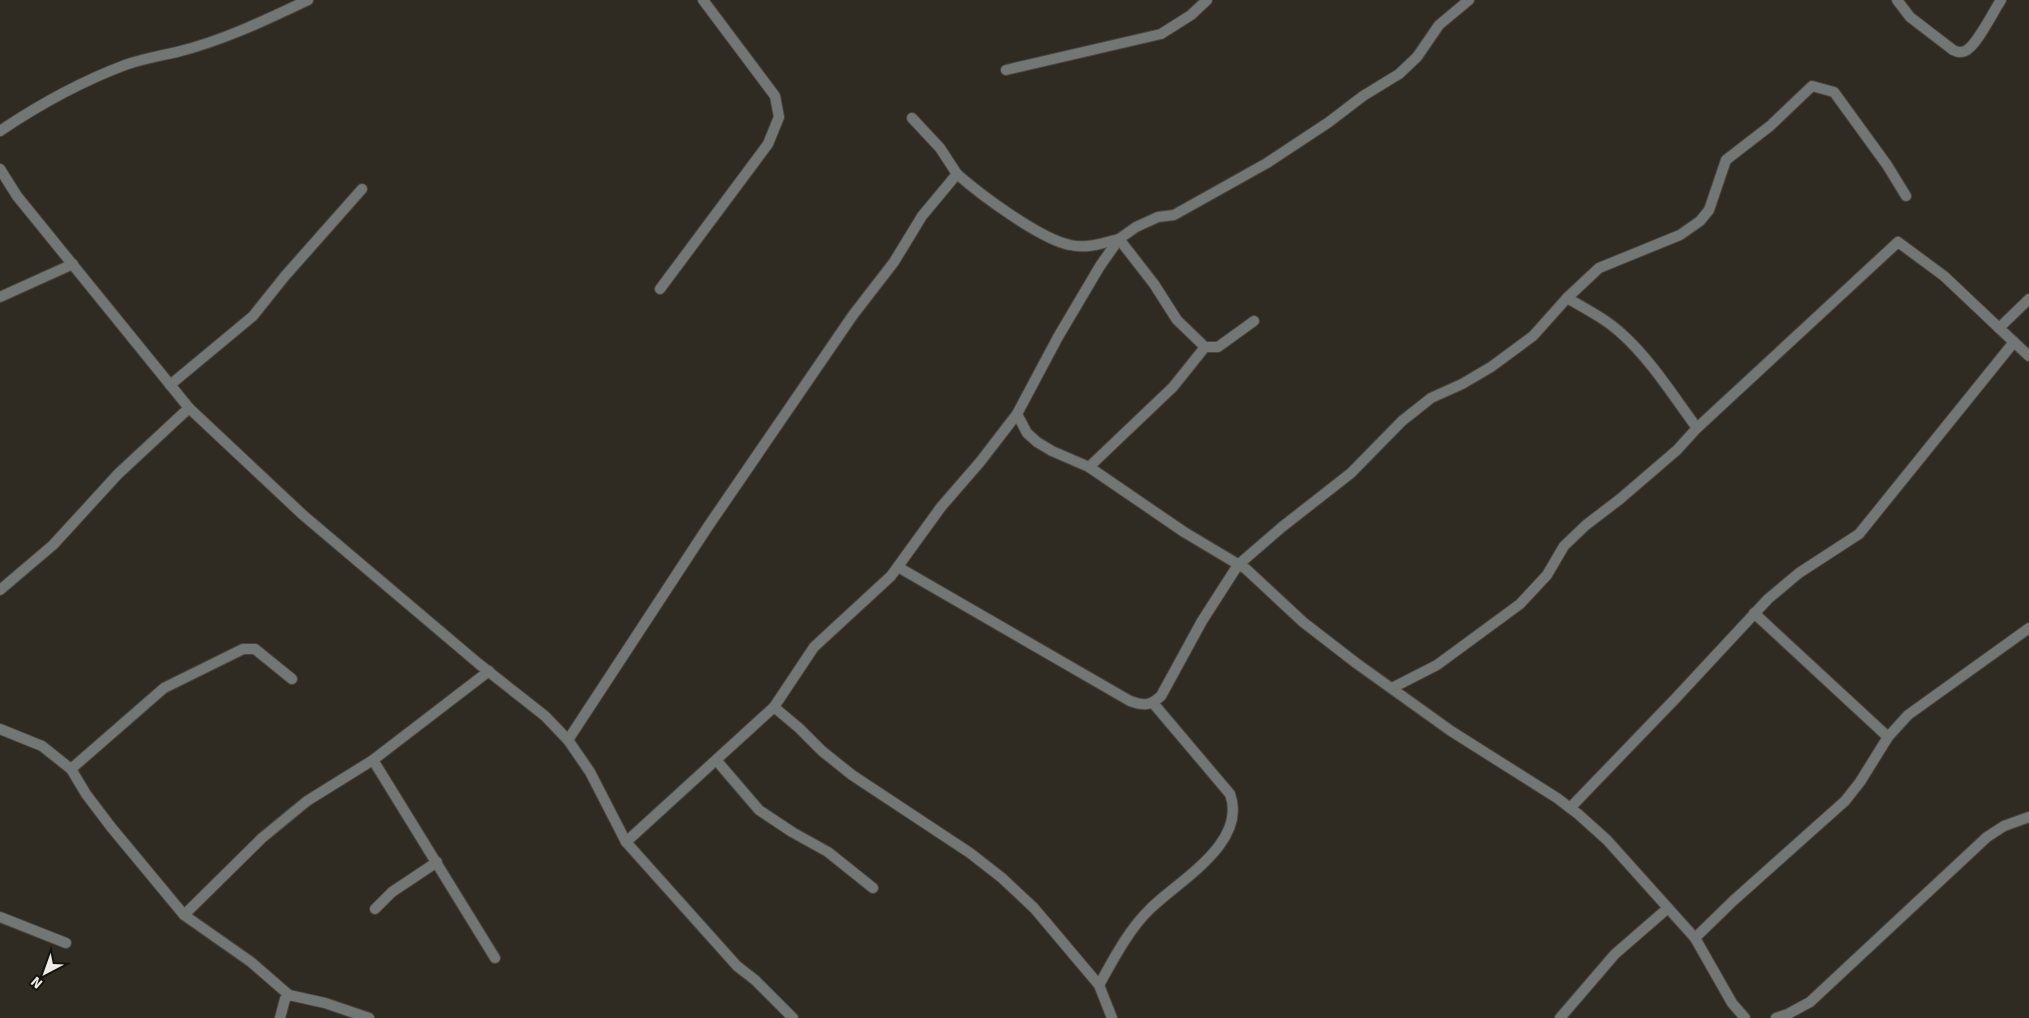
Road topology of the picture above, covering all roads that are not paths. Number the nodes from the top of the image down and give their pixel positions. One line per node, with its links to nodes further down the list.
1 (308, 0): 9 (street)
2 (703, 0): 16 (street)
3 (1207, 0): 7 (street)
4 (1469, 0): 14 (street)
5 (1897, 0): 6 (street)
6 (2001, 0)
7 (1006, 70)
8 (912, 118): 11 (street)
9 (0, 131)
10 (0, 169): 15 (street)
11 (957, 174): 14 (street); 42 (street)
12 (362, 189): 25 (street)
13 (1906, 196): 18 (street)
14 (1119, 240): 23 (street); 27 (street)
15 (73, 264): 17 (street); 25 (street)
16 (660, 289)
17 (0, 296)
18 (1567, 298): 28 (street); 30 (street)
19 (2029, 299): 21 (street)
20 (1254, 321): 23 (street)
21 (1999, 328): 22 (street); 28 (street)
22 (2014, 342): 24 (street); 33 (street)
23 (1205, 347): 29 (street)
24 (2029, 356)
25 (170, 386): 26 (street)
26 (190, 408): 32 (street); 35 (street)
27 (1017, 414): 29 (street); 31 (street)
28 (1697, 428): 37 (street)
29 (1089, 467): 30 (street)
30 (1238, 565): 37 (street); 38 (street)
31 (898, 568): 38 (street); 39 (street)
32 (0, 590)
33 (1754, 613): 41 (street); 46 (street)
34 (2029, 628): 41 (street)
35 (489, 671): 42 (street); 43 (street)
36 (292, 679): 45 (street)
37 (1392, 688): 46 (street)
38 (1153, 703): 58 (street)
39 (774, 707): 44 (street); 58 (street)
40 (0, 728): 45 (street)
41 (1888, 737): 55 (street)
42 (568, 740): 48 (street)
43 (373, 760): 49 (street); 53 (street)
44 (716, 761): 48 (street); 50 (street)
45 (71, 769): 53 (street)
46 (1570, 808): 51 (street)
47 (2029, 817): 66 (street)
48 (626, 842): 62 (street)
49 (437, 862): 52 (street); 57 (street)
50 (874, 888)
51 (1668, 908): 55 (street); 64 (street)
52 (375, 909)
53 (184, 915): 59 (street)
54 (0, 917): 56 (street)
55 (1695, 938): 65 (street)
56 (66, 943)
57 (495, 958)
58 (1099, 985): 63 (street)
59 (289, 995): 60 (street); 61 (street)
60 (280, 1018)
61 (369, 1018)
62 (793, 1018)
63 (1112, 1018)
64 (1560, 1018)
65 (1745, 1018)
66 (1776, 1018)

